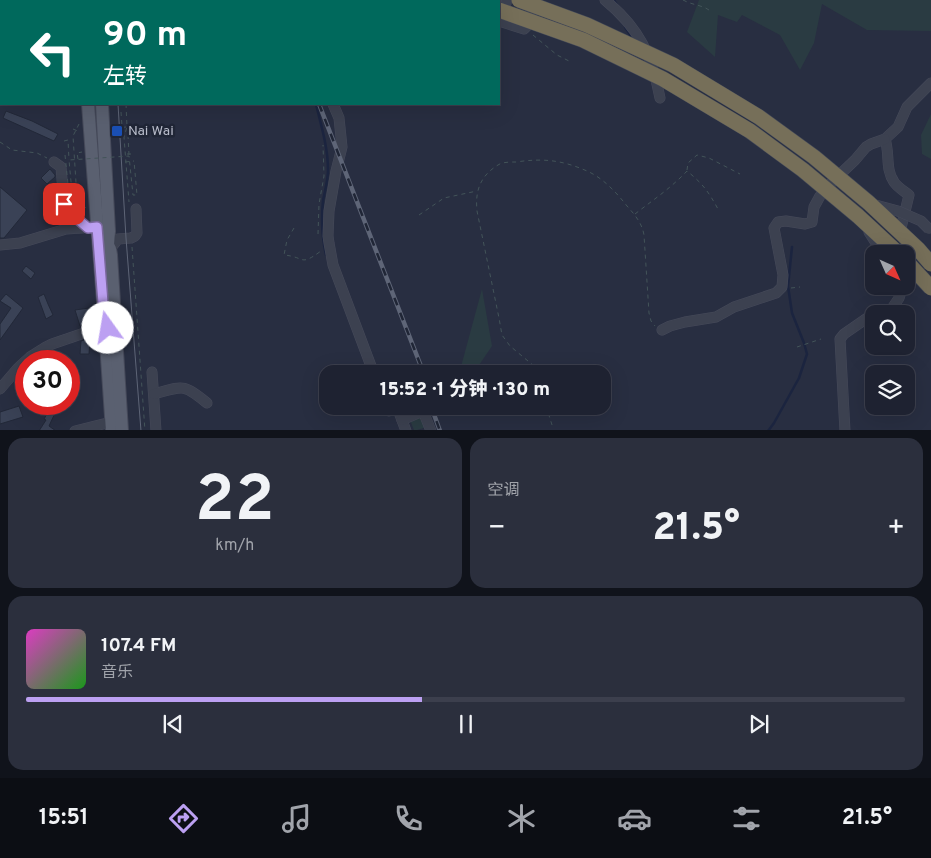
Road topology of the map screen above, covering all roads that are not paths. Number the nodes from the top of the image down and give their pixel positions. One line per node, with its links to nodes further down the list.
1 (507, 0): 3 (street)
2 (519, 0): 13 (highway, bridge)
3 (535, 0)
4 (605, 0): 7 (street)
5 (500, 10): 15 (highway, bridge)
6 (931, 83): 11 (street)
7 (660, 98)
8 (88, 105): 17 (main road)
9 (102, 105): 17 (main road)
10 (333, 105): 28 (street)
11 (885, 139): 21 (street); 27 (street)
12 (54, 162): 17 (street)
13 (869, 203): 16 (street, bridge); 22 (highway, bridge)
14 (133, 207): 17 (street)
15 (858, 216): 19 (street, bridge); 20 (highway, bridge)
16 (929, 229)
17 (105, 235): 18 (street); 26 (main road); 26 (main road)
18 (0, 245)
19 (877, 245)
20 (889, 245)
21 (907, 245)
22 (931, 264)
23 (915, 271): 24 (highway, bridge)
24 (931, 288)
25 (865, 319): 41 (street)
26 (110, 326): 30 (street); 35 (main road); 37 (main road)
27 (662, 330)
28 (371, 365)
29 (152, 372): 31 (street)
30 (0, 389)
31 (154, 394): 32 (street); 38 (street)
32 (207, 403)
33 (396, 415): 39 (street)
34 (424, 415): 40 (street)
35 (112, 426): 36 (street)
36 (75, 430)
37 (122, 430)
38 (156, 430)
39 (406, 430)
40 (430, 430)
41 (845, 430)

